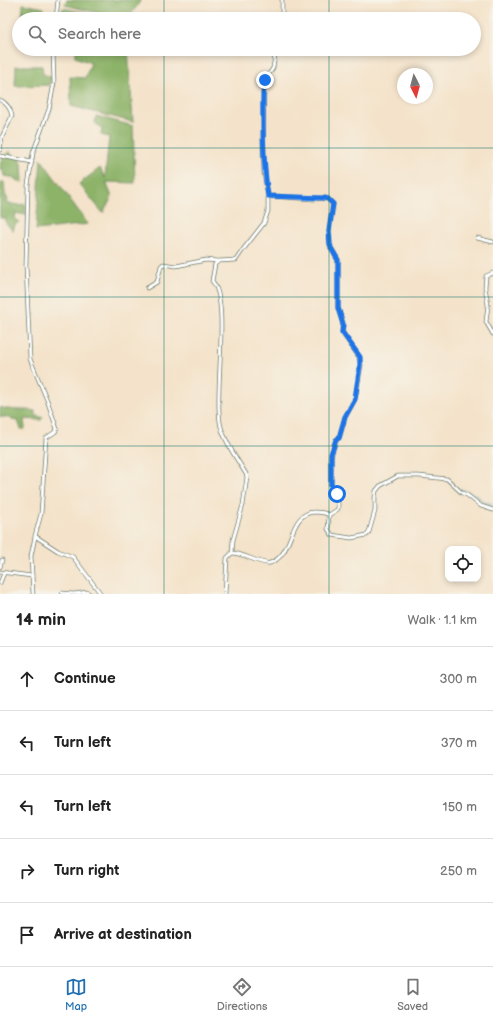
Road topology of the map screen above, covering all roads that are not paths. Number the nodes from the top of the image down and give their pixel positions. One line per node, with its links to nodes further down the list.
1 (58, 0): 3 (street)
2 (282, 0): 4 (street)
3 (57, 12)
4 (282, 12)
5 (53, 56): 10 (street)
6 (275, 56): 11 (street)
7 (0, 100): 8 (street)
8 (0, 150)
9 (0, 156): 10 (street)
10 (32, 162): 20 (street)
11 (268, 196): 14 (street); 19 (street)
12 (477, 238): 13 (street)
13 (493, 242)
14 (219, 261): 16 (street); 21 (street)
15 (493, 273): 17 (street)
16 (147, 288)
17 (493, 334)
18 (493, 510): 19 (street)
19 (330, 514): 21 (street)
20 (35, 537): 25 (street); 30 (street)
21 (232, 551): 31 (street)
22 (2, 560): 23 (street)
23 (0, 567)
24 (2, 573): 25 (street); 26 (street)
25 (32, 576): 28 (street)
26 (0, 583)
27 (62, 593): 29 (street)
28 (33, 594)
29 (90, 594)
30 (101, 594)
31 (225, 594)

